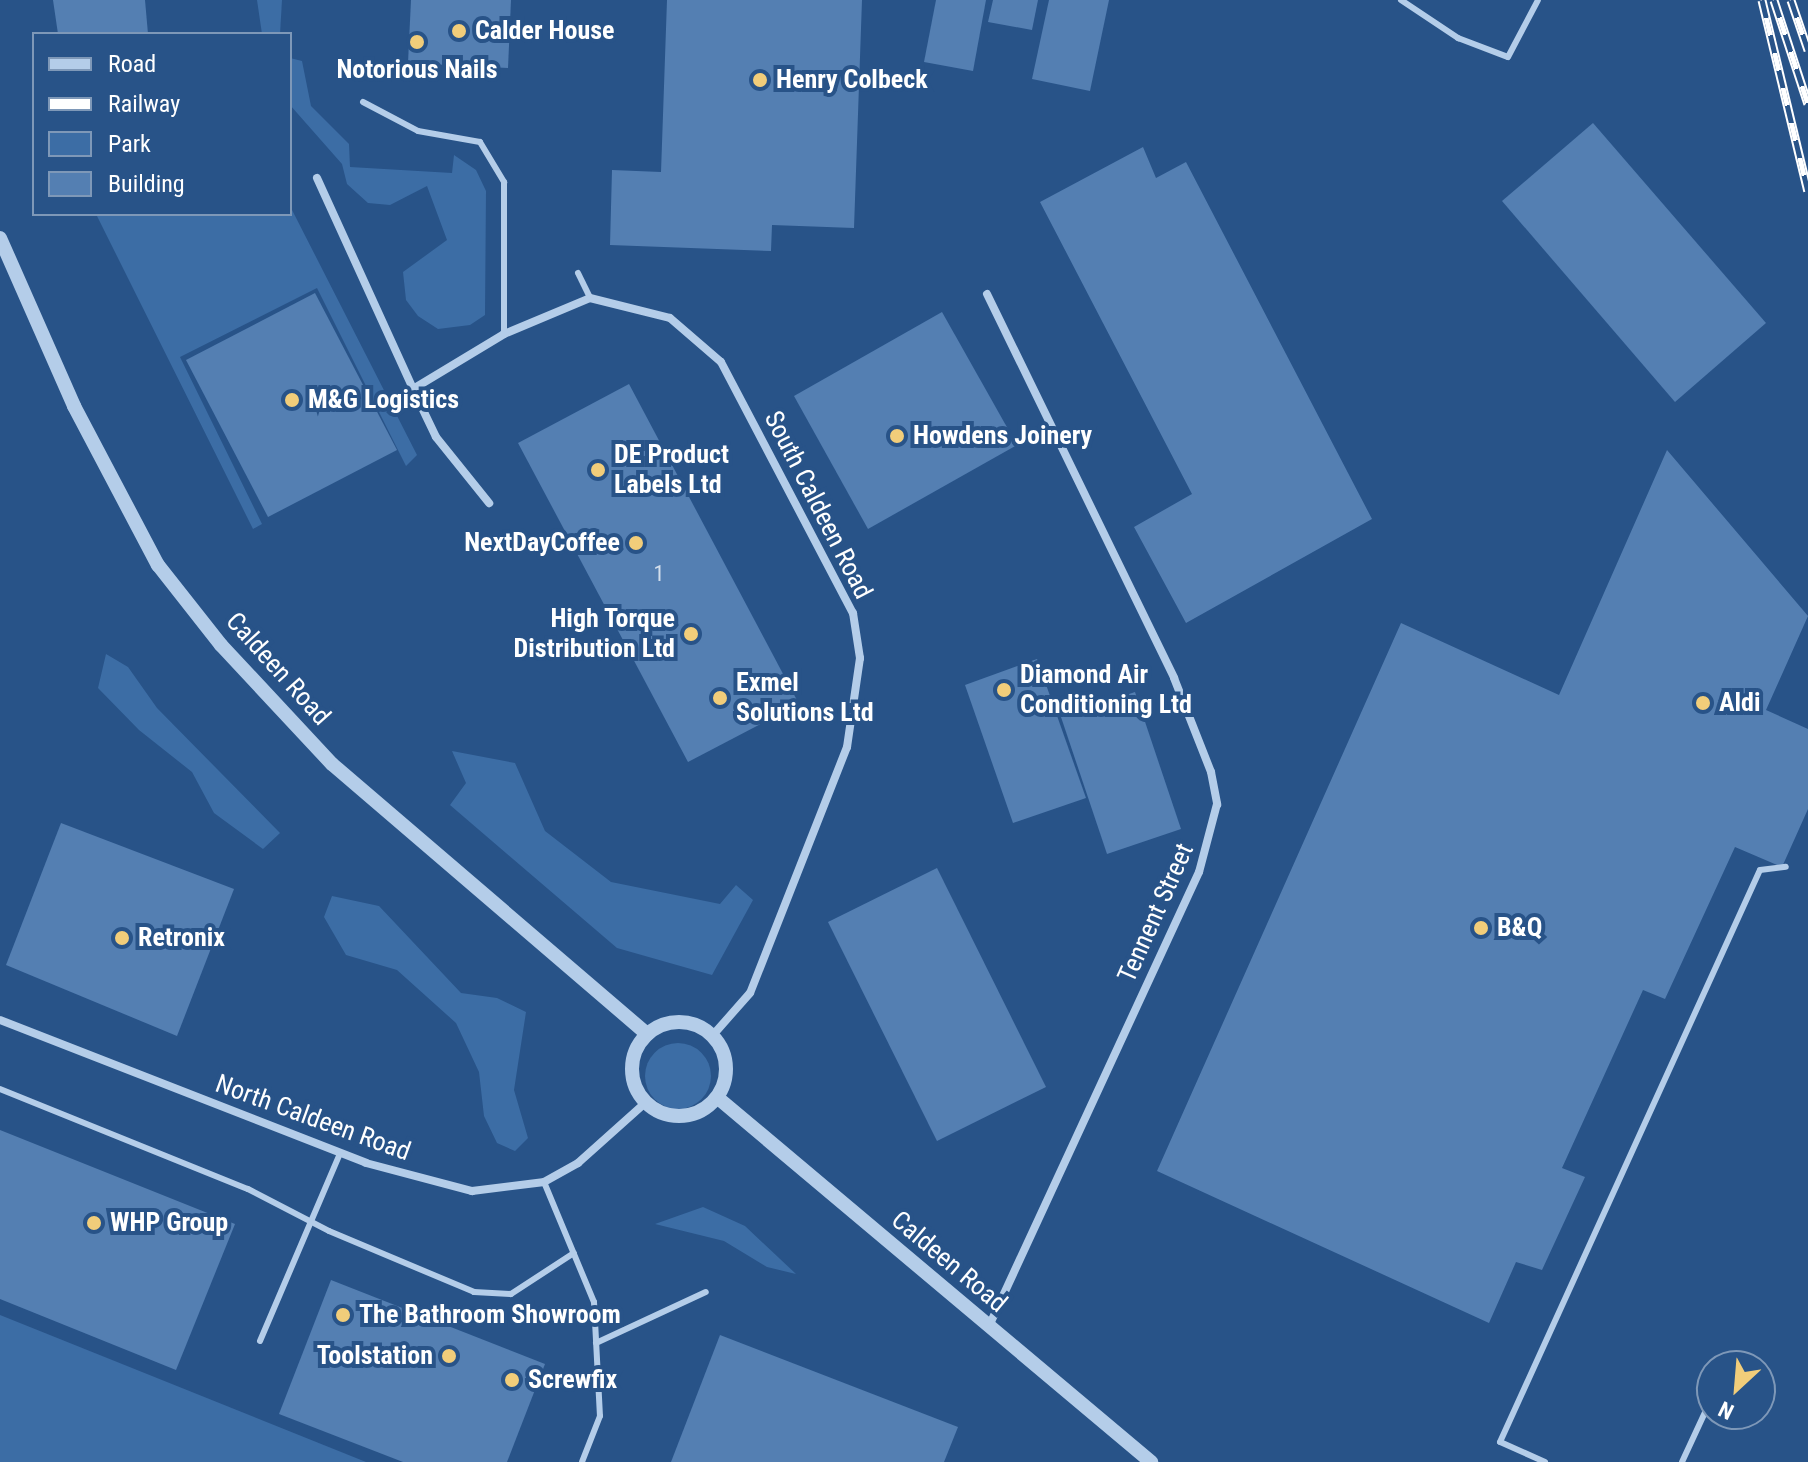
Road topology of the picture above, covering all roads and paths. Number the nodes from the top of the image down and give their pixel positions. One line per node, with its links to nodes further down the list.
1 (1401, 0): 2 (lane)
2 (1538, 0)
3 (363, 102): 9 (lane)
4 (317, 178): 10 (street)
5 (0, 238): 14 (street, Caldeen Road)
6 (578, 273): 8 (lane)
7 (987, 294): 24 (street, Tennent Street)
8 (590, 298): 9 (street); 15 (street, South Caldeen Road)
9 (504, 334): 10 (street)
10 (413, 389): 11 (street)
11 (489, 503)
12 (1786, 867): 30 (lane)
13 (0, 1020): 19 (street, North Caldeen Road)
14 (647, 1034): 15 (street); 18 (street)
15 (713, 1035): 17 (street)
16 (0, 1089): 21 (lane)
17 (718, 1098): 18 (street); 24 (street, Caldeen Road)
18 (645, 1103): 20 (street, North Caldeen Road)
19 (340, 1153): 20 (street, North Caldeen Road); 21 (lane)
20 (544, 1182): 22 (lane)
21 (313, 1221): 22 (lane); 25 (lane)
22 (574, 1253): 26 (lane)
23 (706, 1292): 26 (lane)
24 (989, 1327): 29 (street, Caldeen Road)
25 (260, 1341)
26 (596, 1343): 28 (lane)
27 (1697, 1430): 31 (lane)
28 (582, 1462)
29 (1151, 1462)
30 (1545, 1462)
31 (1682, 1462)

